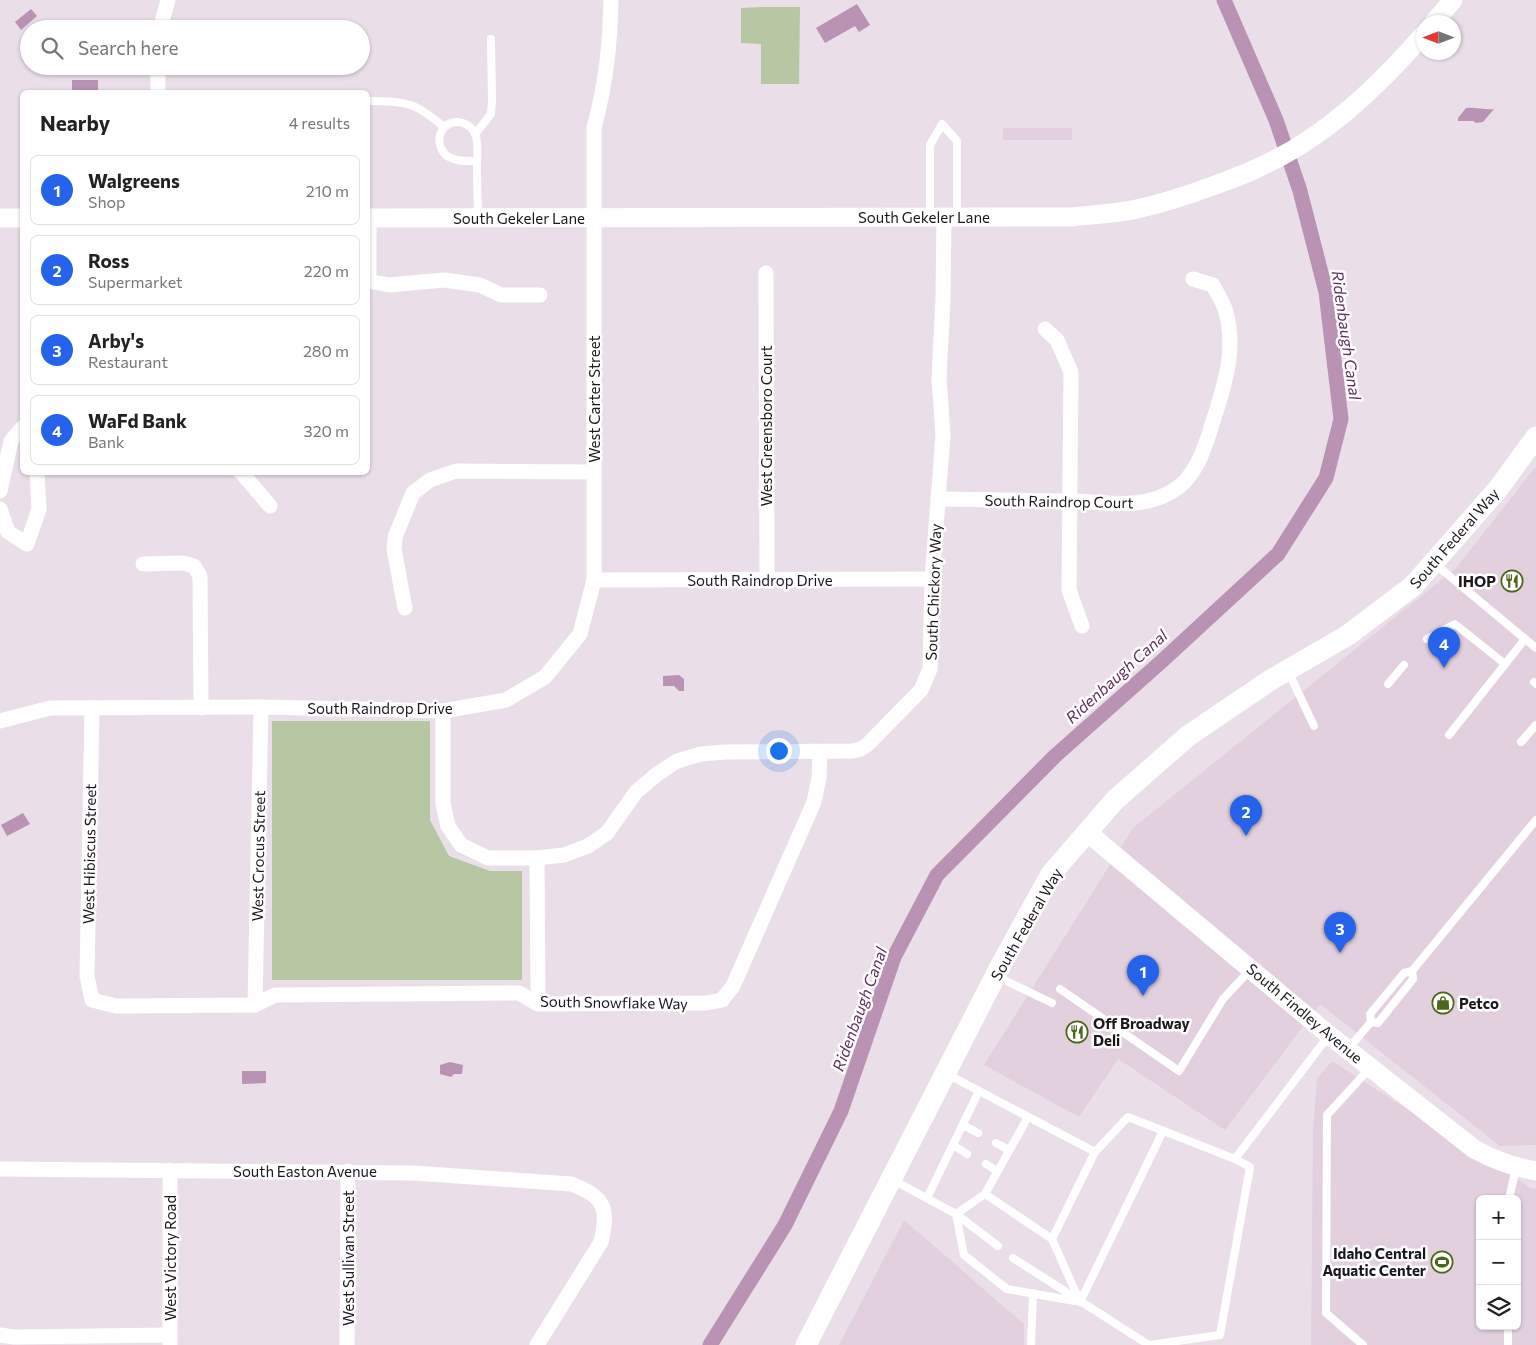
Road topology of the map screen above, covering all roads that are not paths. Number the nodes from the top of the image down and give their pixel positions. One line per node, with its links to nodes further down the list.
1 (168, 0): 5 (street)
2 (611, 0): 19 (street, West Carter Street)
3 (1453, 0): 4 (street)
4 (1440, 15)
5 (162, 20)
6 (491, 39): 12 (lane)
7 (1416, 42): 14 (street, South Gekeler Lane)
8 (158, 75): 9 (street)
9 (158, 90)
10 (370, 101): 11 (lane)
11 (444, 127): 12 (lane); 13 (lane)
12 (475, 134): 13 (lane)
13 (477, 161): 18 (lane)
14 (944, 217): 14 (lane); 19 (street, South Gekeler Lane); 31 (street, South Chickory Way)
15 (0, 218): 16 (street)
16 (20, 218)
17 (370, 218): 18 (street, South Gekeler Lane)
18 (478, 218): 19 (street, South Gekeler Lane)
19 (594, 218): 27 (street, West Carter Street)
20 (766, 273): 39 (street, West Greensboro Court)
21 (1192, 279): 32 (street, South Raindrop Court)
22 (370, 281): 23 (street)
23 (540, 295)
24 (1045, 329): 32 (street)
25 (20, 430): 30 (street)
26 (1536, 437): 35 (main road, South Federal Way)
27 (594, 472): 38 (street, West Carter Street); 40 (street)
28 (37, 475): 34 (street)
29 (244, 475): 33 (street)
30 (0, 491)
31 (938, 500): 32 (street, South Raindrop Court); 37 (street, South Chickory Way)
32 (1070, 501): 41 (street)
33 (270, 506)
34 (0, 509)
35 (1434, 563): 43 (lane); 47 (main road, South Federal Way)
36 (143, 564): 51 (street)
37 (932, 579): 39 (street, South Raindrop Drive); 58 (street, South Chickory Way)
38 (594, 580): 39 (street, South Raindrop Drive); 52 (street, South Raindrop Drive)
39 (767, 580)
40 (405, 608)
41 (1082, 626)
42 (1427, 639): 45 (lane)
43 (1525, 639): 44 (lane); 45 (lane)
44 (1536, 648)
45 (1505, 664): 56 (lane)
46 (1404, 665): 48 (lane)
47 (1288, 670): 55 (lane); 60 (main road, South Federal Way)
48 (1388, 684)
49 (261, 707): 51 (street, South Raindrop Drive); 52 (street, South Raindrop Drive); 69 (street, West Crocus Street)
50 (92, 708): 51 (street, South Raindrop Drive); 53 (street, South Raindrop Drive); 66 (street, West Hibiscus Street)
51 (201, 708)
52 (444, 711): 61 (street, South Chickory Way)
53 (0, 721)
54 (1536, 725): 57 (lane)
55 (1314, 726)
56 (1449, 734)
57 (1521, 742)
58 (820, 752): 61 (street, South Chickory Way); 68 (street, South Snowflake Way)
59 (1536, 820): 63 (lane)
60 (1087, 832): 62 (street, South Findley Avenue); 64 (main road, South Federal Way)
61 (537, 858): 68 (street)
62 (1252, 969): 65 (lane); 71 (street, South Findley Avenue)
63 (1412, 971): 70 (lane); 70 (lane)
64 (995, 976): 67 (lane); 74 (main road, South Federal Way)
65 (1060, 989)
66 (92, 1000): 69 (street, South Snowflake Way)
67 (1052, 1003)
68 (538, 1004): 69 (street, South Snowflake Way)
69 (256, 1005)
70 (1371, 1022): 72 (lane)
71 (1329, 1035): 72 (street, South Findley Avenue); 85 (lane)
72 (1348, 1049): 73 (street, South Findley Avenue)
73 (1371, 1067): 87 (street, South Findley Avenue); 110 (lane)
74 (946, 1073): 75 (lane); 93 (main road, South Federal Way)
75 (980, 1091): 76 (lane); 77 (lane)
76 (1028, 1117): 82 (lane); 83 (lane)
77 (963, 1125): 79 (lane); 81 (lane)
78 (1164, 1131): 83 (lane); 85 (lane); 102 (lane)
79 (978, 1133)
80 (996, 1143): 82 (lane)
81 (953, 1145): 84 (lane); 96 (lane)
82 (1010, 1150): 90 (lane)
83 (1095, 1152): 98 (lane)
84 (967, 1154)
85 (1235, 1159): 102 (lane)
86 (986, 1164): 90 (lane)
87 (1516, 1168): 91 (street, South Findley Avenue); 95 (lane)
88 (0, 1169): 89 (street, South Easton Avenue)
89 (170, 1170): 92 (street, South Easton Avenue); 105 (street, West Victory Road)
90 (997, 1171): 94 (lane)
91 (1536, 1171)
92 (348, 1172): 106 (street, West Sullivan Street); 107 (street, South Easton Avenue)
93 (892, 1179): 96 (lane); 108 (main road, South Federal Way)
94 (985, 1194): 97 (lane); 98 (lane)
95 (1510, 1195)
96 (927, 1198): 97 (lane)
97 (956, 1214): 99 (lane); 101 (lane)
98 (1052, 1239): 102 (lane)
99 (998, 1246)
100 (1013, 1258): 102 (lane)
101 (1033, 1293): 102 (lane); 109 (lane)
102 (1080, 1302)
103 (1508, 1330): 111 (lane)
104 (0, 1335): 105 (street)
105 (170, 1340)
106 (347, 1345)
107 (537, 1345)
108 (806, 1345)
109 (1030, 1345)
110 (1363, 1345)
111 (1508, 1345)

